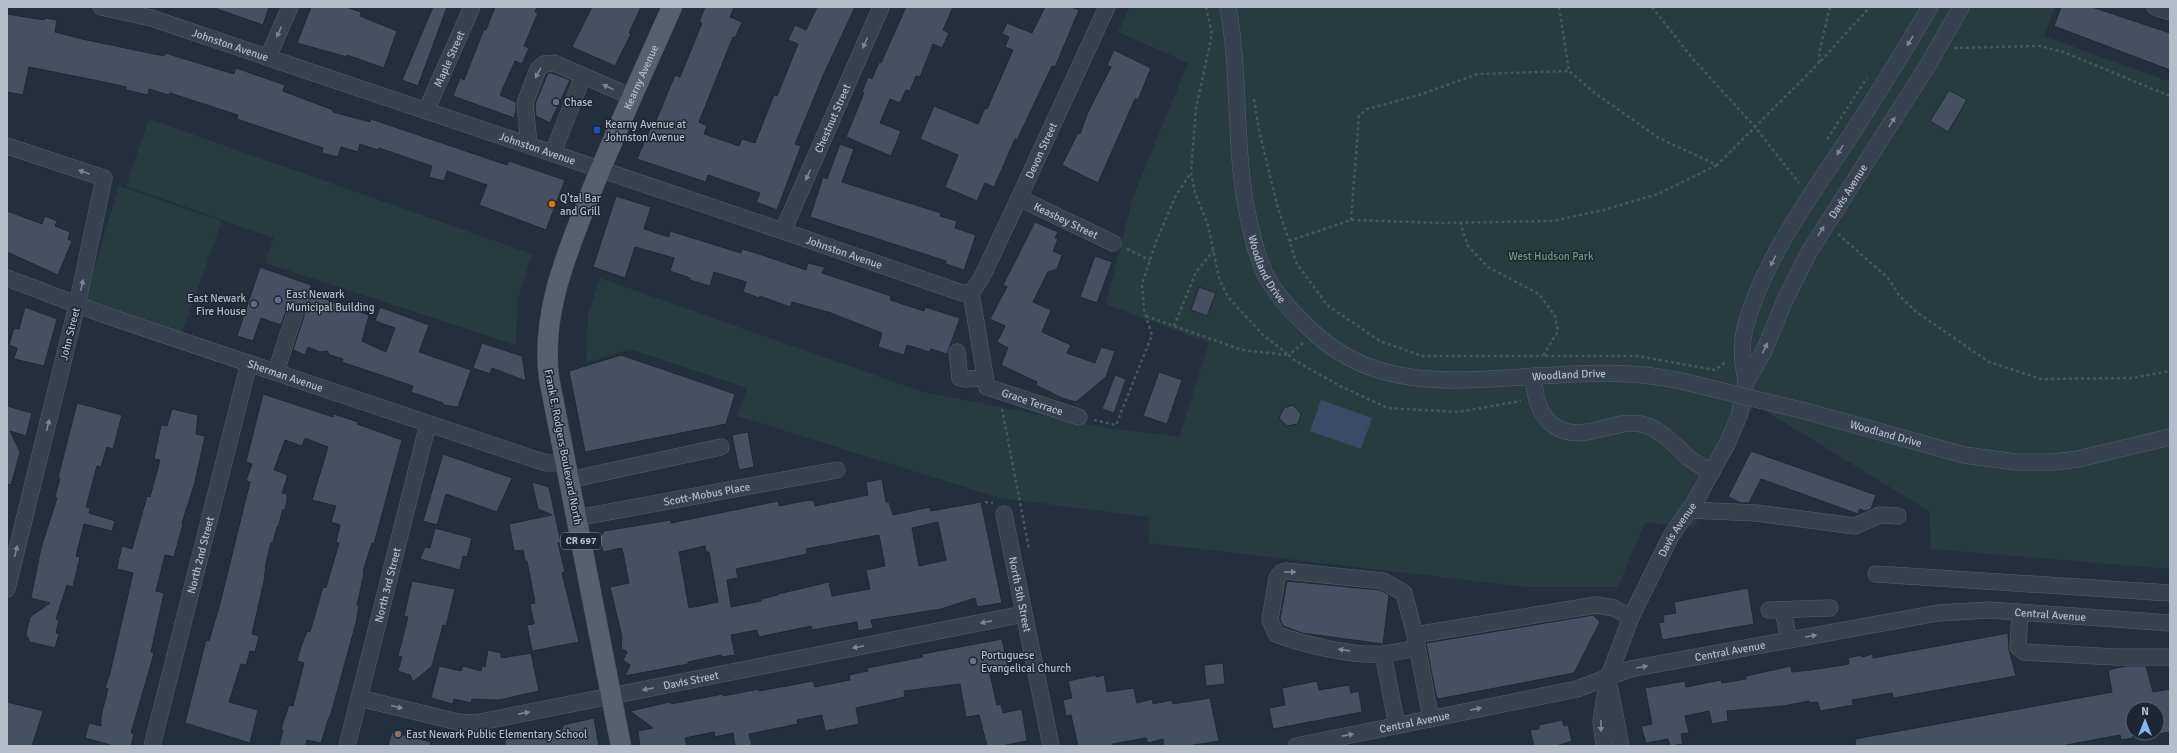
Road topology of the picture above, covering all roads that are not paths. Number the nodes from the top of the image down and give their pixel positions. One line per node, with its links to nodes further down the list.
1 (101, 7): 11 (street, Johnston Avenue)
2 (290, 7): 13 (street, one-way to 13)
3 (472, 7): 16 (street, Maple Street)
4 (672, 7): 15 (main road, Kearny Avenue / CR 697)
5 (881, 7): 22 (street, Chestnut Street, one-way to 22)
6 (1107, 7): 21 (street, Devon Street)
7 (1228, 7): 32 (street, Woodland Drive)
8 (1930, 7): 34 (street, Davis Avenue, one-way to 34)
9 (1961, 7): 34 (street, Davis Avenue, one-way to 9)
10 (2155, 7): 12 (street)
11 (153, 12): 13 (street, Johnston Avenue)
12 (2170, 12)
13 (268, 57): 16 (street, Johnston Avenue)
14 (583, 76): 15 (street, one-way to 14); 17 (street, one-way to 17); 19 (street)
15 (632, 97): 20 (main road, Kearny Avenue / CR 697)
16 (426, 111): 17 (street, Johnston Avenue)
17 (529, 145): 19 (street, Johnston Avenue)
18 (7, 146): 26 (street, John Street, one-way to 18)
19 (553, 153): 20 (street, Johnston Avenue)
20 (600, 169): 22 (street, Johnston Avenue); 28 (main road, Kearny Avenue / CR 697)
21 (1020, 198): 23 (street, Keasbey Street); 25 (street, Devon Street)
22 (783, 231): 25 (street, Johnston Avenue)
23 (1113, 243)
24 (7, 278): 26 (street, Sherman Avenue)
25 (972, 293): 33 (street)
26 (77, 305): 30 (street, Sherman Avenue); 47 (street, John Street, one-way to 26)
27 (295, 313): 31 (street)
28 (548, 335): 40 (main road, Frank E. Rodgers Boulevard North / CR 697)
29 (957, 352): 33 (street)
30 (250, 363): 31 (street, Sherman Avenue); 63 (street, North 2nd Street)
31 (276, 372): 36 (street, Sherman Avenue)
32 (1533, 376): 37 (street, Woodland Drive, bridge); 41 (street)
33 (986, 382): 35 (street, Grace Terrace)
34 (1746, 382): 41 (street, Davis Avenue)
35 (1079, 417)
36 (428, 424): 40 (street, Sherman Avenue); 60 (street, North 3rd Street)
37 (2170, 437)
38 (721, 448): 40 (street, Sherman Avenue)
39 (837, 470): 45 (street, Scott-Mobus Place)
40 (567, 471): 45 (main road, Frank E. Rodgers Boulevard North / CR 697)
41 (1712, 472): 42 (street, Davis Avenue)
42 (1689, 510): 44 (street); 52 (street, Davis Avenue)
43 (1004, 514): 51 (street, North 5th Street)
44 (1898, 516)
45 (576, 518): 59 (main road, Frank E. Rodgers Boulevard North / CR 697)
46 (1876, 574): 48 (street)
47 (7, 589)
48 (2170, 594)
49 (1830, 608): 54 (street)
50 (2020, 612): 53 (street, Central Avenue); 54 (street, Central Avenue, one-way to 50); 57 (street)
51 (1024, 614): 59 (street, Davis Street, one-way to 59); 66 (street, North 5th Street)
52 (1631, 618): 55 (street); 58 (street, Davis Avenue)
53 (2170, 623)
54 (1789, 640): 58 (street, Central Avenue, one-way to 54)
55 (1416, 642): 56 (street); 56 (street, one-way to 55); 61 (street)
56 (1383, 654): 62 (street)
57 (2170, 657)
58 (1608, 678): 61 (street, Central Avenue, one-way to 58); 68 (street, Davis Avenue, one-way to 68); 69 (street)
59 (611, 696): 60 (street, Davis Street, one-way to 59); 65 (main road, Frank E. Rodgers Boulevard North / CR 697)
60 (359, 698): 64 (street, North 3rd Street)
61 (1431, 718): 62 (street, Central Avenue)
62 (1397, 726): 67 (street, Central Avenue, one-way to 62)
63 (152, 746)
64 (347, 746)
65 (621, 746)
66 (1051, 746)
67 (1296, 746)
68 (1604, 746)
69 (1621, 746)

